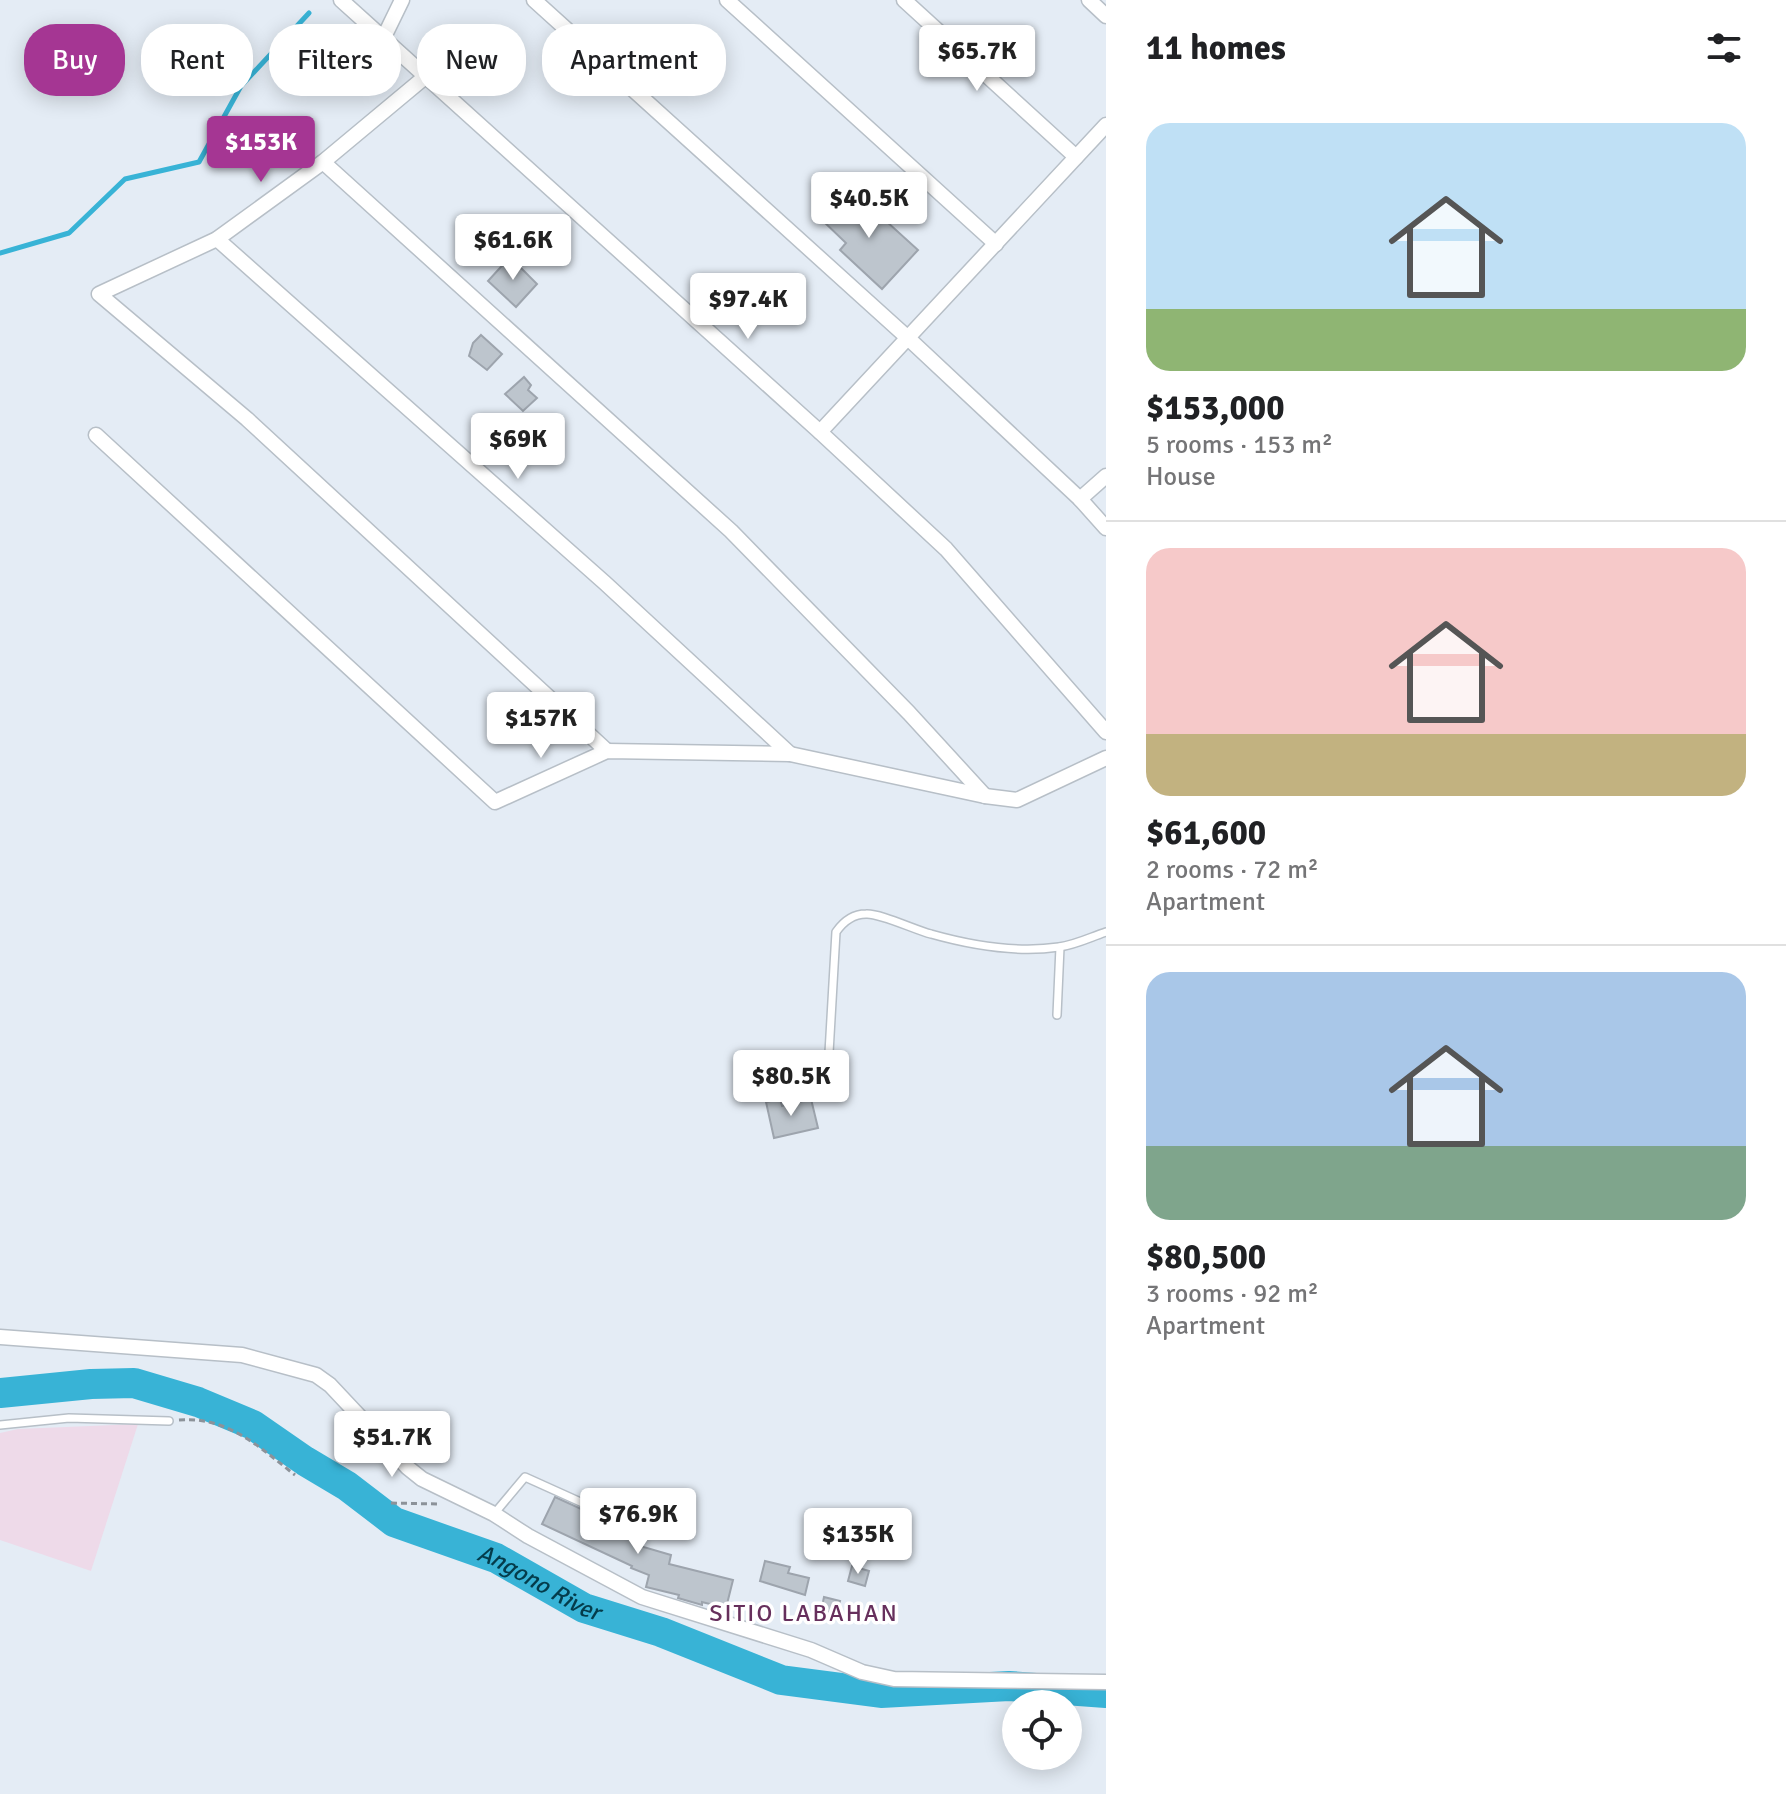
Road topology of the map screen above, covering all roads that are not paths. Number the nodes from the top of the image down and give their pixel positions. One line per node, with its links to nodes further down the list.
1 (341, 0): 8 (street)
2 (402, 0): 9 (street)
3 (534, 0): 19 (street)
4 (727, 0): 18 (street)
5 (904, 0): 15 (street)
6 (1089, 0): 7 (street)
7 (1106, 16)
8 (367, 24)
9 (390, 24)
10 (401, 55): 11 (street)
11 (417, 70)
12 (417, 84): 16 (street)
13 (446, 96): 20 (street)
14 (1106, 125): 15 (street)
15 (1076, 157): 18 (street)
16 (323, 162): 17 (street); 29 (street)
17 (217, 239): 26 (street); 27 (street)
18 (996, 244): 19 (street)
19 (909, 339): 20 (street); 23 (street)
20 (820, 432): 25 (street)
21 (96, 435): 26 (street)
22 (1106, 476): 23 (street)
23 (1080, 499): 24 (street)
24 (1106, 528)
25 (1106, 732)
26 (607, 751): 27 (street)
27 (790, 754): 29 (street)
28 (1106, 758): 29 (street)
29 (985, 796)
30 (1106, 932): 31 (lane)
31 (1060, 947): 32 (lane); 33 (lane)
32 (1057, 1015)
33 (828, 1070)
34 (0, 1337): 37 (street)
35 (169, 1421): 36 (lane)
36 (0, 1425)
37 (494, 1514): 38 (lane); 39 (street)
38 (638, 1528)
39 (1106, 1682)

